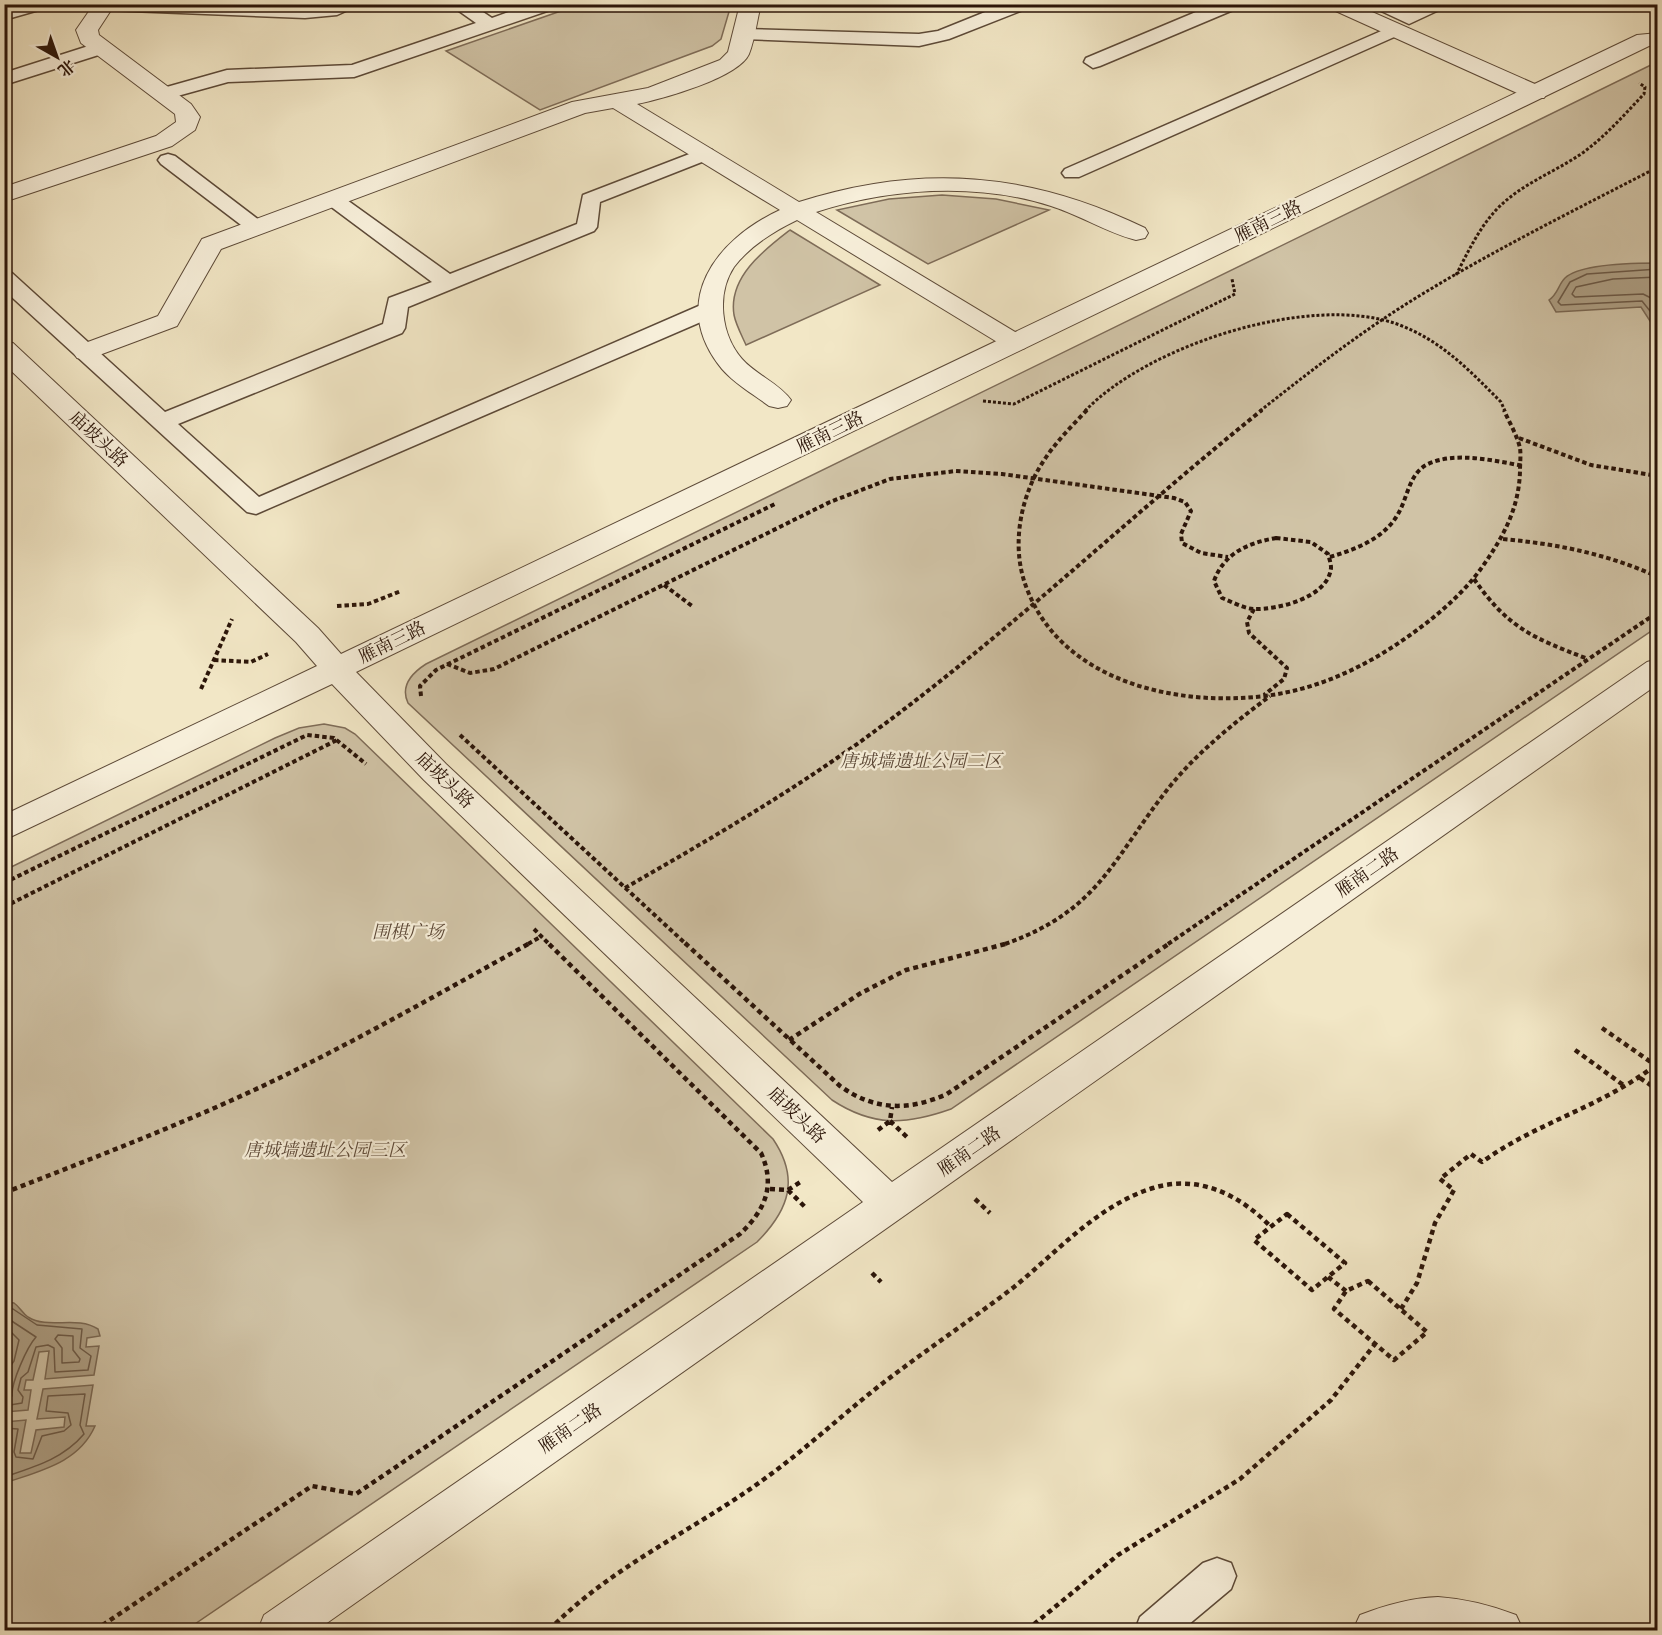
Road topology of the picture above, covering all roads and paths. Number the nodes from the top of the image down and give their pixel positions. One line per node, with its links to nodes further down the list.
1 (40, 4): 12 (lane)
2 (352, 4): 11 (lane)
3 (458, 4): 13 (lane)
4 (550, 4): 13 (lane)
5 (751, 4): 15 (street)
6 (1022, 4): 15 (lane)
7 (1232, 4): 18 (lane)
8 (1336, 4): 14 (street)
9 (1375, 4): 10 (lane)
10 (1443, 4)
11 (105, 5): 17 (street)
12 (4, 15)
13 (491, 25): 22 (lane)
14 (1395, 30): 21 (street); 27 (lane)
15 (743, 34): 23 (street)
16 (1658, 39): 21 (street, 雁南三路)
17 (101, 48): 20 (lane); 22 (street)
18 (1093, 62)
19 (1642, 76): 34 (path)
20 (4, 79)
21 (1536, 93): 39 (street, 雁南三路)
22 (163, 94): 28 (street)
23 (617, 100): 24 (street); 29 (street)
24 (705, 154): 30 (street); 36 (lane)
25 (168, 160): 31 (lane)
26 (1658, 167): 34 (path)
27 (1072, 173)
28 (4, 195)
29 (333, 199): 31 (street); 36 (lane)
30 (798, 210): 32 (street); 37 (street); 39 (street)
31 (256, 227): 41 (street)
32 (1136, 233)
33 (1241, 274): 43 (path)
34 (1455, 276): 38 (path)
35 (4, 279): 41 (lane)
36 (448, 283): 44 (lane)
37 (709, 310): 42 (street); 44 (lane)
38 (1384, 320): 45 (path); 48 (path); 49 (path)
39 (1016, 343): 65 (street, 雁南三路)
40 (4, 349): 70 (street, 庙坡头路)
41 (86, 352): 44 (lane)
42 (778, 400)
43 (972, 406)
44 (162, 422)
45 (1519, 437): 46 (path); 47 (path)
46 (1524, 466): 51 (path); 53 (path)
47 (1658, 476)
48 (1034, 480): 49 (path); 56 (path); 59 (path)
49 (1161, 495): 52 (path); 59 (path)
50 (780, 501): 69 (path)
51 (1503, 538): 54 (path); 55 (path)
52 (1228, 557): 53 (path); 62 (path)
53 (1330, 557): 62 (path)
54 (1658, 577)
55 (1474, 579): 66 (path); 73 (path)
56 (664, 584): 61 (path); 69 (path)
57 (403, 590): 58 (path)
58 (378, 601): 60 (path); 65 (path)
59 (1033, 604): 74 (path); 81 (path)
60 (327, 605)
61 (692, 606)
62 (1254, 609): 74 (path)
63 (1658, 612): 66 (path)
64 (233, 616): 67 (path)
65 (413, 633): 69 (path); 70 (street, 雁南三路)
66 (1589, 659): 86 (path)
67 (214, 660): 68 (path); 72 (path)
68 (251, 662)
69 (448, 664): 75 (path)
70 (338, 669): 79 (street, 雁南三路); 93 (street, 庙坡头路)
71 (1658, 669): 93 (street, 雁南二路)
72 (190, 694)
73 (1271, 695): 74 (path); 86 (path)
74 (1264, 696)
75 (425, 703)
76 (460, 734): 81 (path)
77 (339, 739): 78 (path); 80 (path); 82 (path)
78 (370, 768)
79 (4, 829)
80 (4, 883)
81 (626, 888): 86 (path)
82 (4, 907)
83 (525, 920): 84 (path)
84 (542, 936): 92 (path); 100 (path)
85 (1602, 1028): 88 (path)
86 (789, 1040)
87 (1575, 1050): 90 (path)
88 (1656, 1064): 89 (path)
89 (1640, 1078): 90 (path); 91 (path)
90 (1626, 1087): 97 (path)
91 (1658, 1090)
92 (4, 1194)
93 (891, 1205): 101 (street, 雁南二路)
94 (1271, 1227): 95 (path); 95 (path); 102 (path)
95 (1328, 1276): 96 (path)
96 (1346, 1291): 97 (path); 98 (path)
97 (1401, 1309): 98 (path)
98 (1375, 1344): 103 (path)
99 (1217, 1576): 104 (lane)
100 (95, 1630)
101 (280, 1630)
102 (549, 1630)
103 (1027, 1630)
104 (1154, 1630)
105 (1376, 1630): 106 (street)
106 (1500, 1630)

